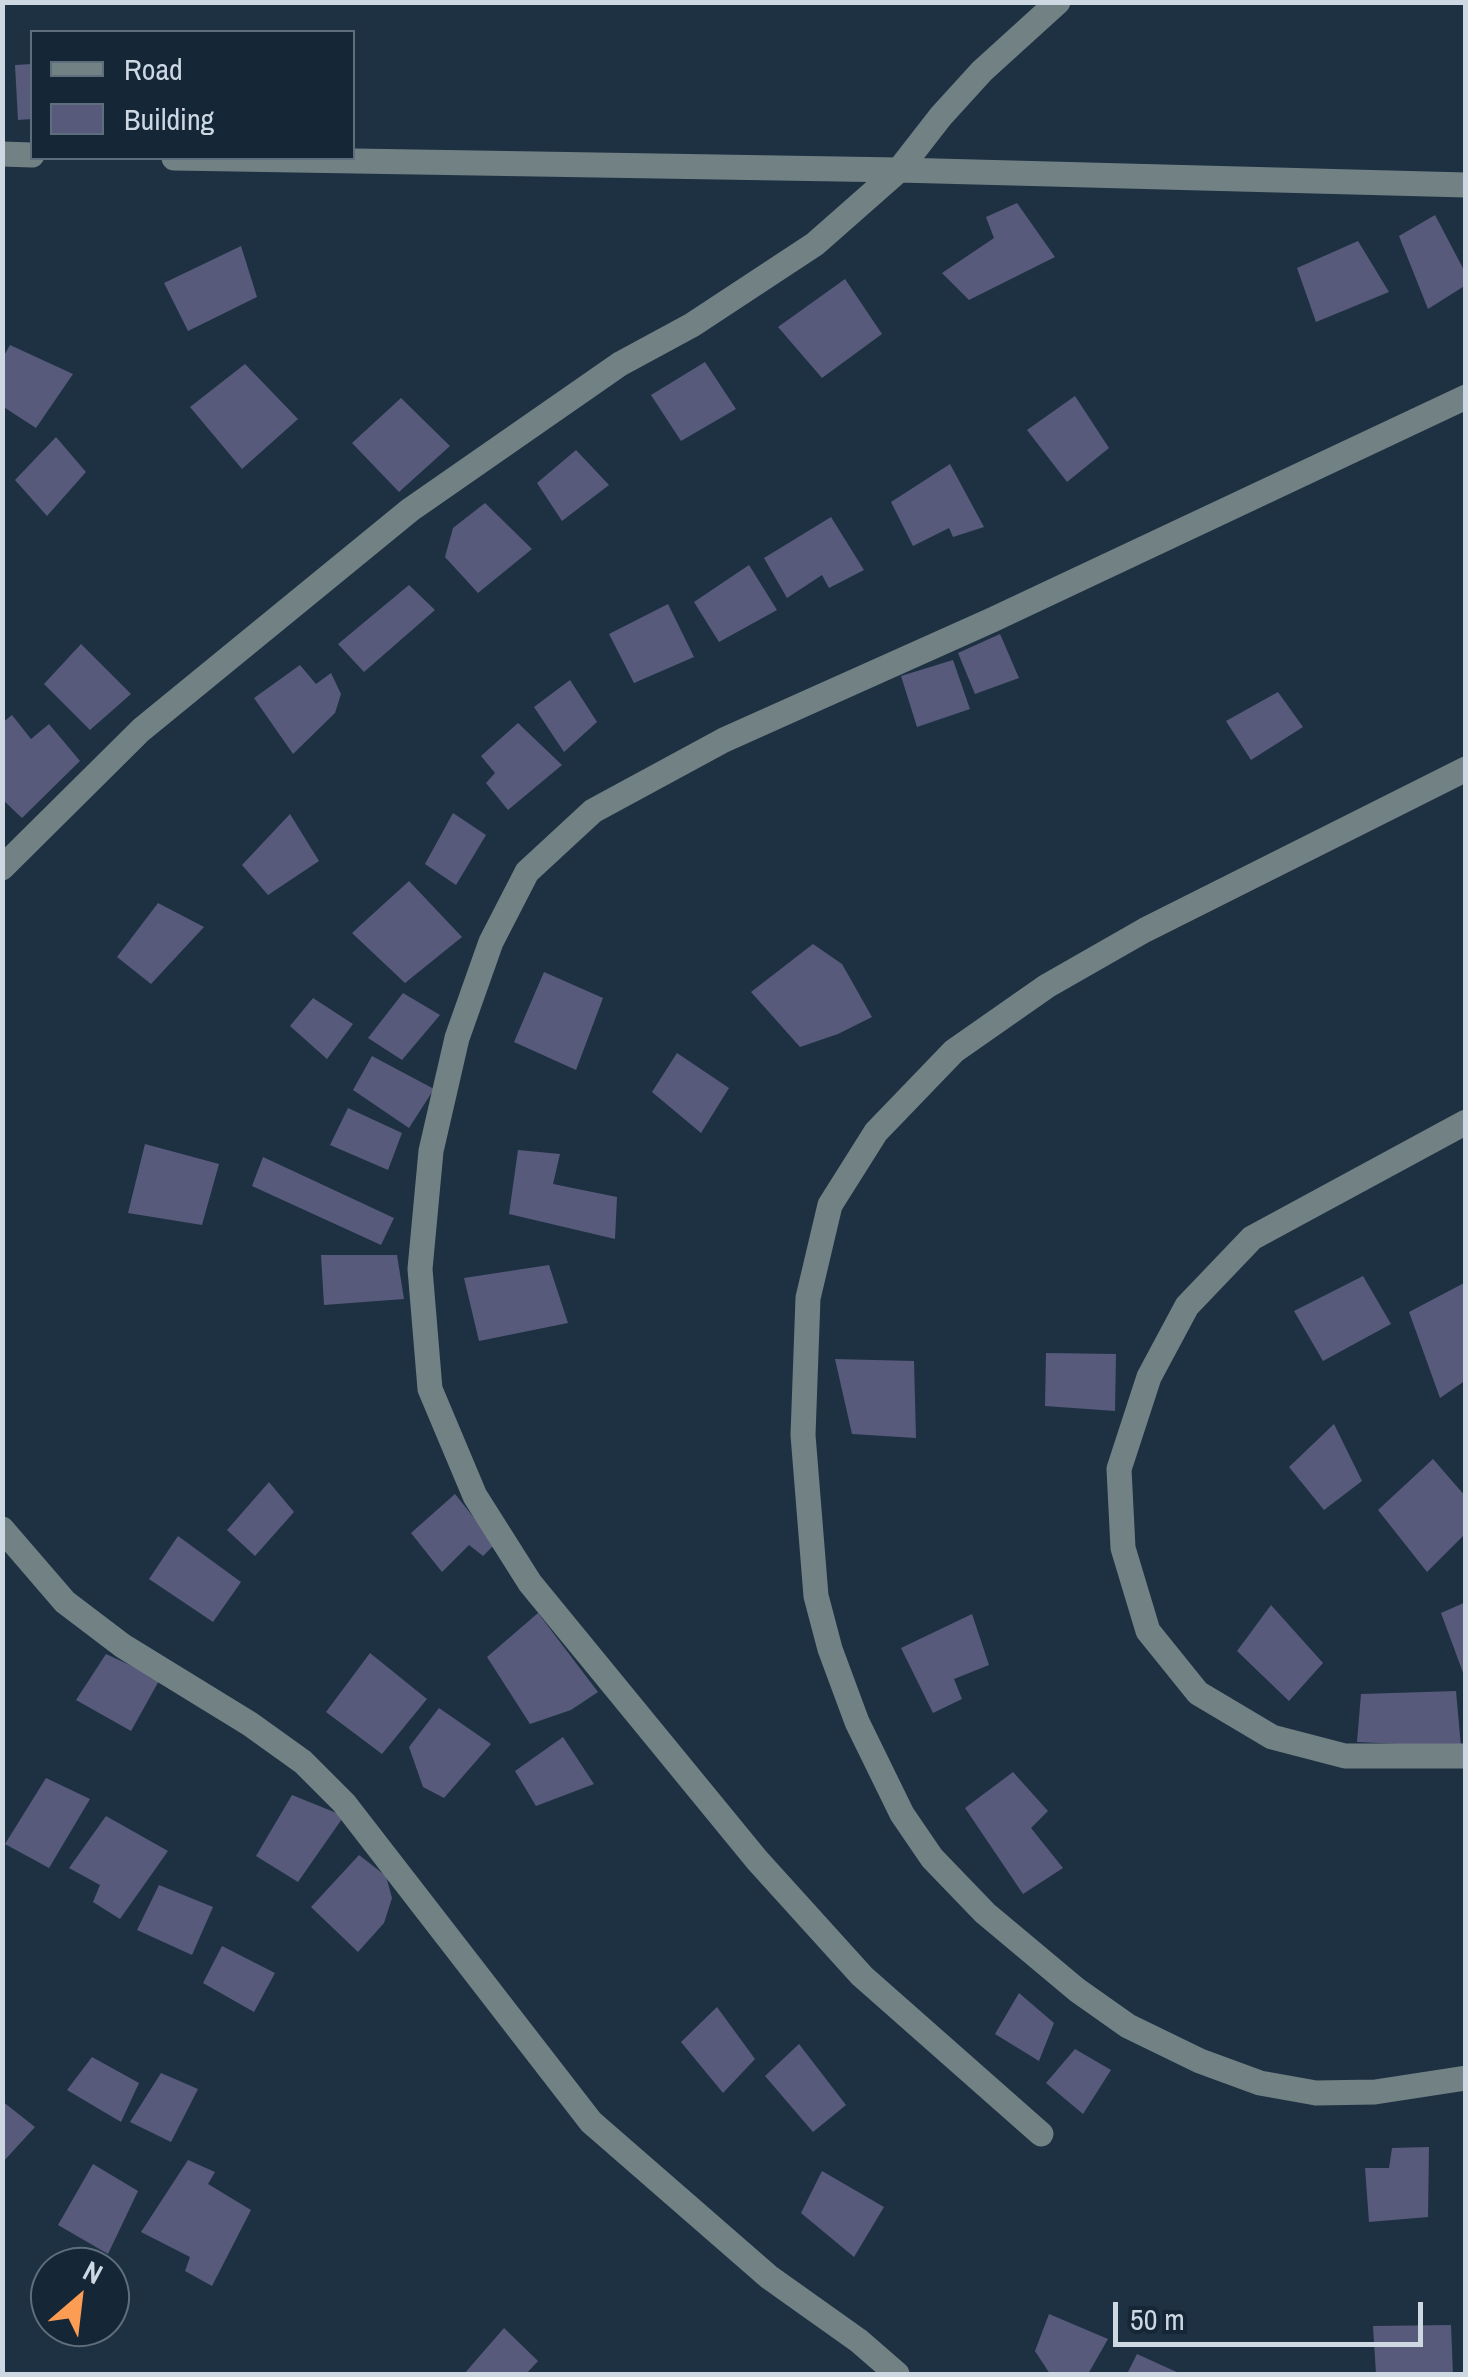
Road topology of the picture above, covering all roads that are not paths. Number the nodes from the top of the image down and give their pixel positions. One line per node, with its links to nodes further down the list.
1 (1058, 2): 5 (street)
2 (2, 154): 3 (street)
3 (30, 155)
4 (295, 160): 5 (street)
5 (899, 170): 6 (street); 9 (street)
6 (1466, 186)
7 (1466, 397): 14 (street)
8 (1466, 769): 13 (street)
9 (2, 868)
10 (1466, 1122): 12 (street)
11 (2, 1529): 15 (street)
12 (1466, 1756)
13 (1466, 2078)
14 (1041, 2134)
15 (897, 2374)

